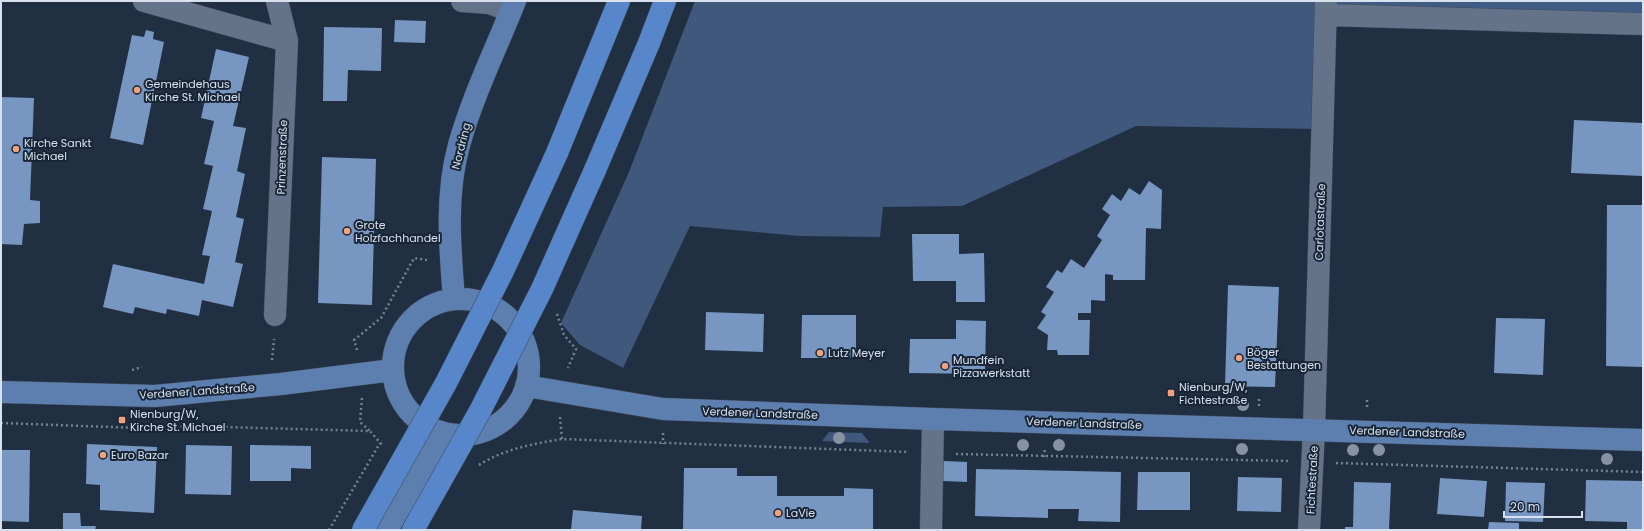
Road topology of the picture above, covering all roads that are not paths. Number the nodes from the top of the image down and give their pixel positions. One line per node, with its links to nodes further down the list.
1 (144, 1): 9 (street)
2 (277, 1): 9 (street, Prinzenstraße)
3 (462, 1): 6 (street)
4 (619, 1): 19 (highway, bridge)
5 (664, 1): 21 (highway, bridge)
6 (513, 6): 10 (main road, Nordring)
7 (1326, 8): 8 (street); 16 (street, Carlotastraße)
8 (1643, 24)
9 (287, 41): 11 (street, Prinzenstraße)
10 (454, 299): 12 (main road); 13 (main road)
11 (275, 315)
12 (393, 370): 14 (main road, Verdener Landstraße); 17 (main road)
13 (526, 386): 15 (main road, Verdener Landstraße); 17 (main road)
14 (1, 392)
15 (933, 419): 16 (main road, Verdener Landstraße); 22 (street)
16 (1314, 429): 18 (main road, Verdener Landstraße); 23 (street, Fichtestraße)
17 (443, 434): 20 (main road)
18 (1643, 440)
19 (363, 530)
20 (387, 530)
21 (413, 530)
22 (930, 530)
23 (1309, 530)

